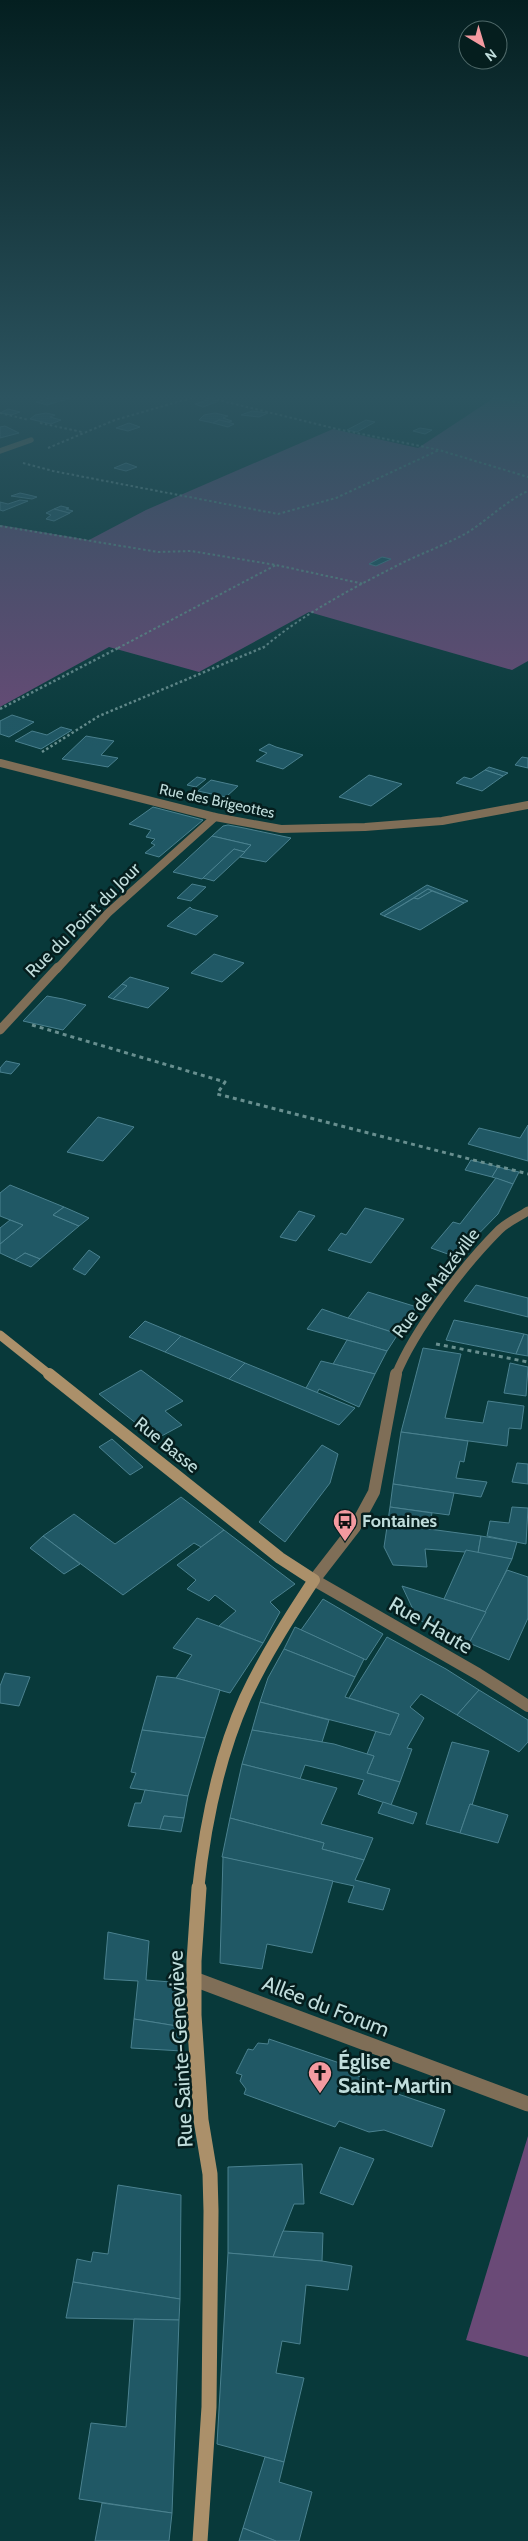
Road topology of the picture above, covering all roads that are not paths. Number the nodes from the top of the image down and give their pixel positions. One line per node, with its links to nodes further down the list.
1 (0, 763): 3 (street, Rue des Brigeottes)
2 (524, 805): 3 (street, Rue des Brigeottes)
3 (215, 817): 4 (street, Rue du Point du Jour)
4 (0, 1030)
5 (528, 1211): 7 (street, Rue de Malzéville)
6 (0, 1335): 7 (street, Rue Basse)
7 (314, 1580): 8 (street, Rue Haute); 9 (street, Rue Sainte-Geneviève)
8 (528, 1706)
9 (194, 1979): 10 (street, Allée du Forum); 11 (street, Rue Sainte-Geneviève)
10 (528, 2104)
11 (200, 2541)

